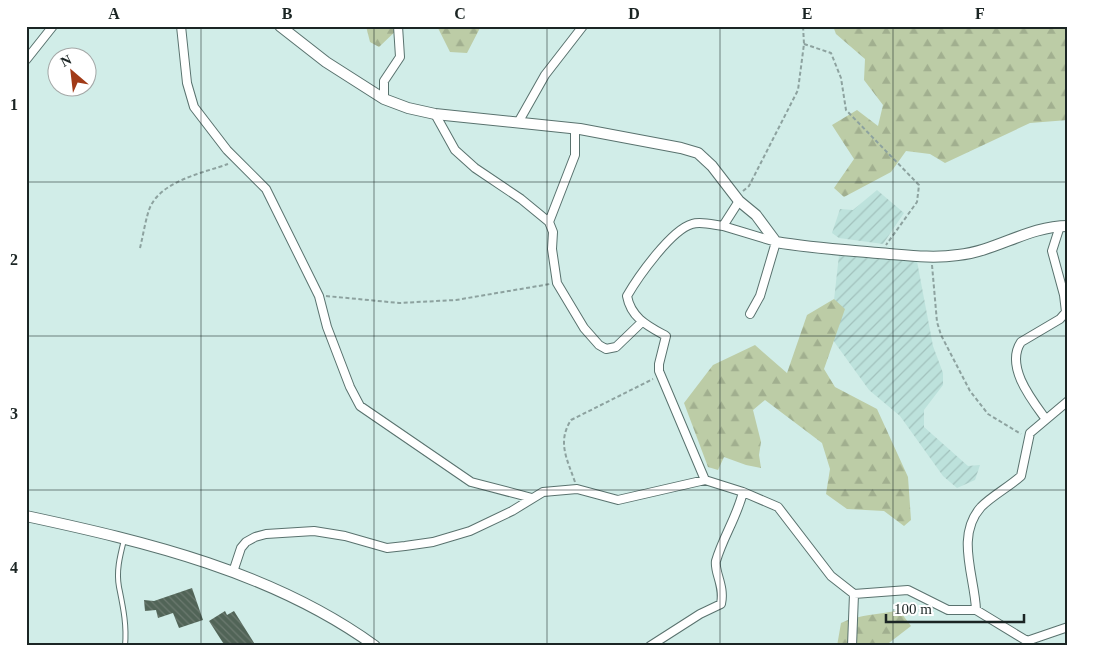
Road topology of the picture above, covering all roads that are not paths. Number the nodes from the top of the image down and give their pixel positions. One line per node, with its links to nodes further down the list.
1 (53, 26): 6 (street)
2 (181, 26): 22 (street)
3 (280, 26): 7 (street)
4 (398, 26): 7 (street)
5 (583, 26): 9 (street)
6 (26, 60)
7 (384, 99): 8 (street)
8 (435, 114): 9 (street); 12 (street)
9 (519, 121): 10 (street)
10 (576, 128): 11 (street); 12 (street)
11 (738, 198): 13 (street); 15 (street)
12 (550, 222): 17 (street)
13 (723, 226): 15 (street); 17 (street)
14 (1064, 226): 15 (street); 19 (street)
15 (776, 242): 16 (street)
16 (750, 314)
17 (642, 322): 20 (street)
18 (1068, 401): 19 (street)
19 (1045, 418): 27 (street)
20 (705, 480): 21 (street); 22 (street)
21 (743, 492): 26 (street); 32 (street)
22 (532, 498): 25 (street)
23 (26, 516): 24 (street)
24 (125, 538): 25 (street); 30 (lane)
25 (233, 572): 31 (street)
26 (854, 594): 27 (street); 33 (street)
27 (976, 610): 29 (street)
28 (1068, 627): 29 (street)
29 (1027, 643)
30 (125, 646)
31 (375, 646)
32 (650, 646)
33 (852, 646)

